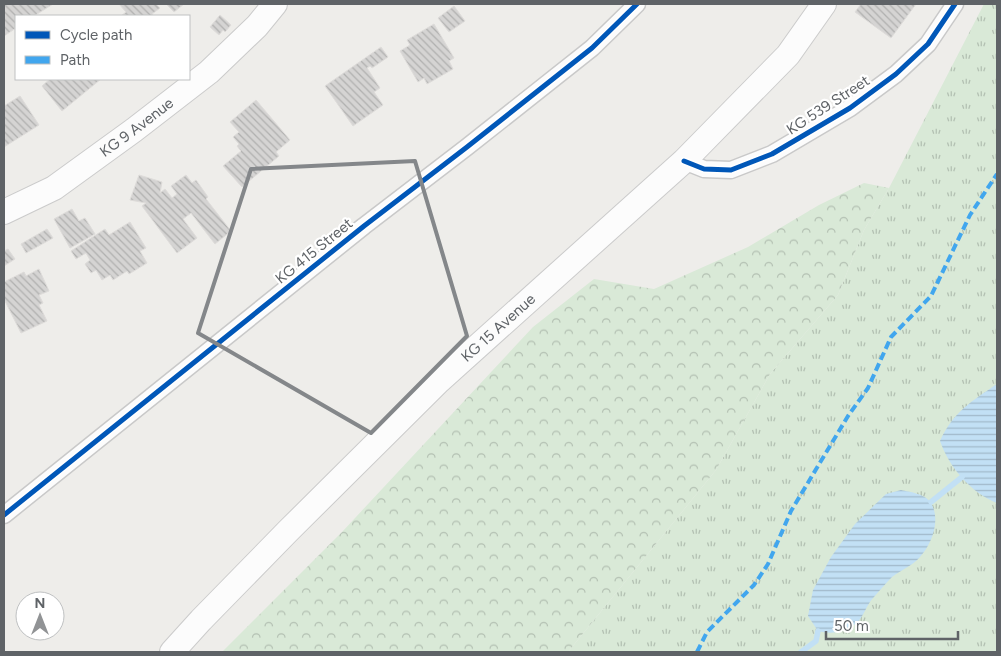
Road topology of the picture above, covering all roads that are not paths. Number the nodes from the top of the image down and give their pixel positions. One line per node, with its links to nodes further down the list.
1 (275, 4): 6 (main road, KG 9 Avenue)
2 (637, 4): 7 (street, KG 415 Street)
3 (824, 4): 5 (main road, KG 15 Avenue)
4 (955, 4): 5 (street, KG 539 Street)
5 (684, 160): 8 (main road, KG 15 Avenue)
6 (4, 212)
7 (4, 515)
8 (172, 652)

